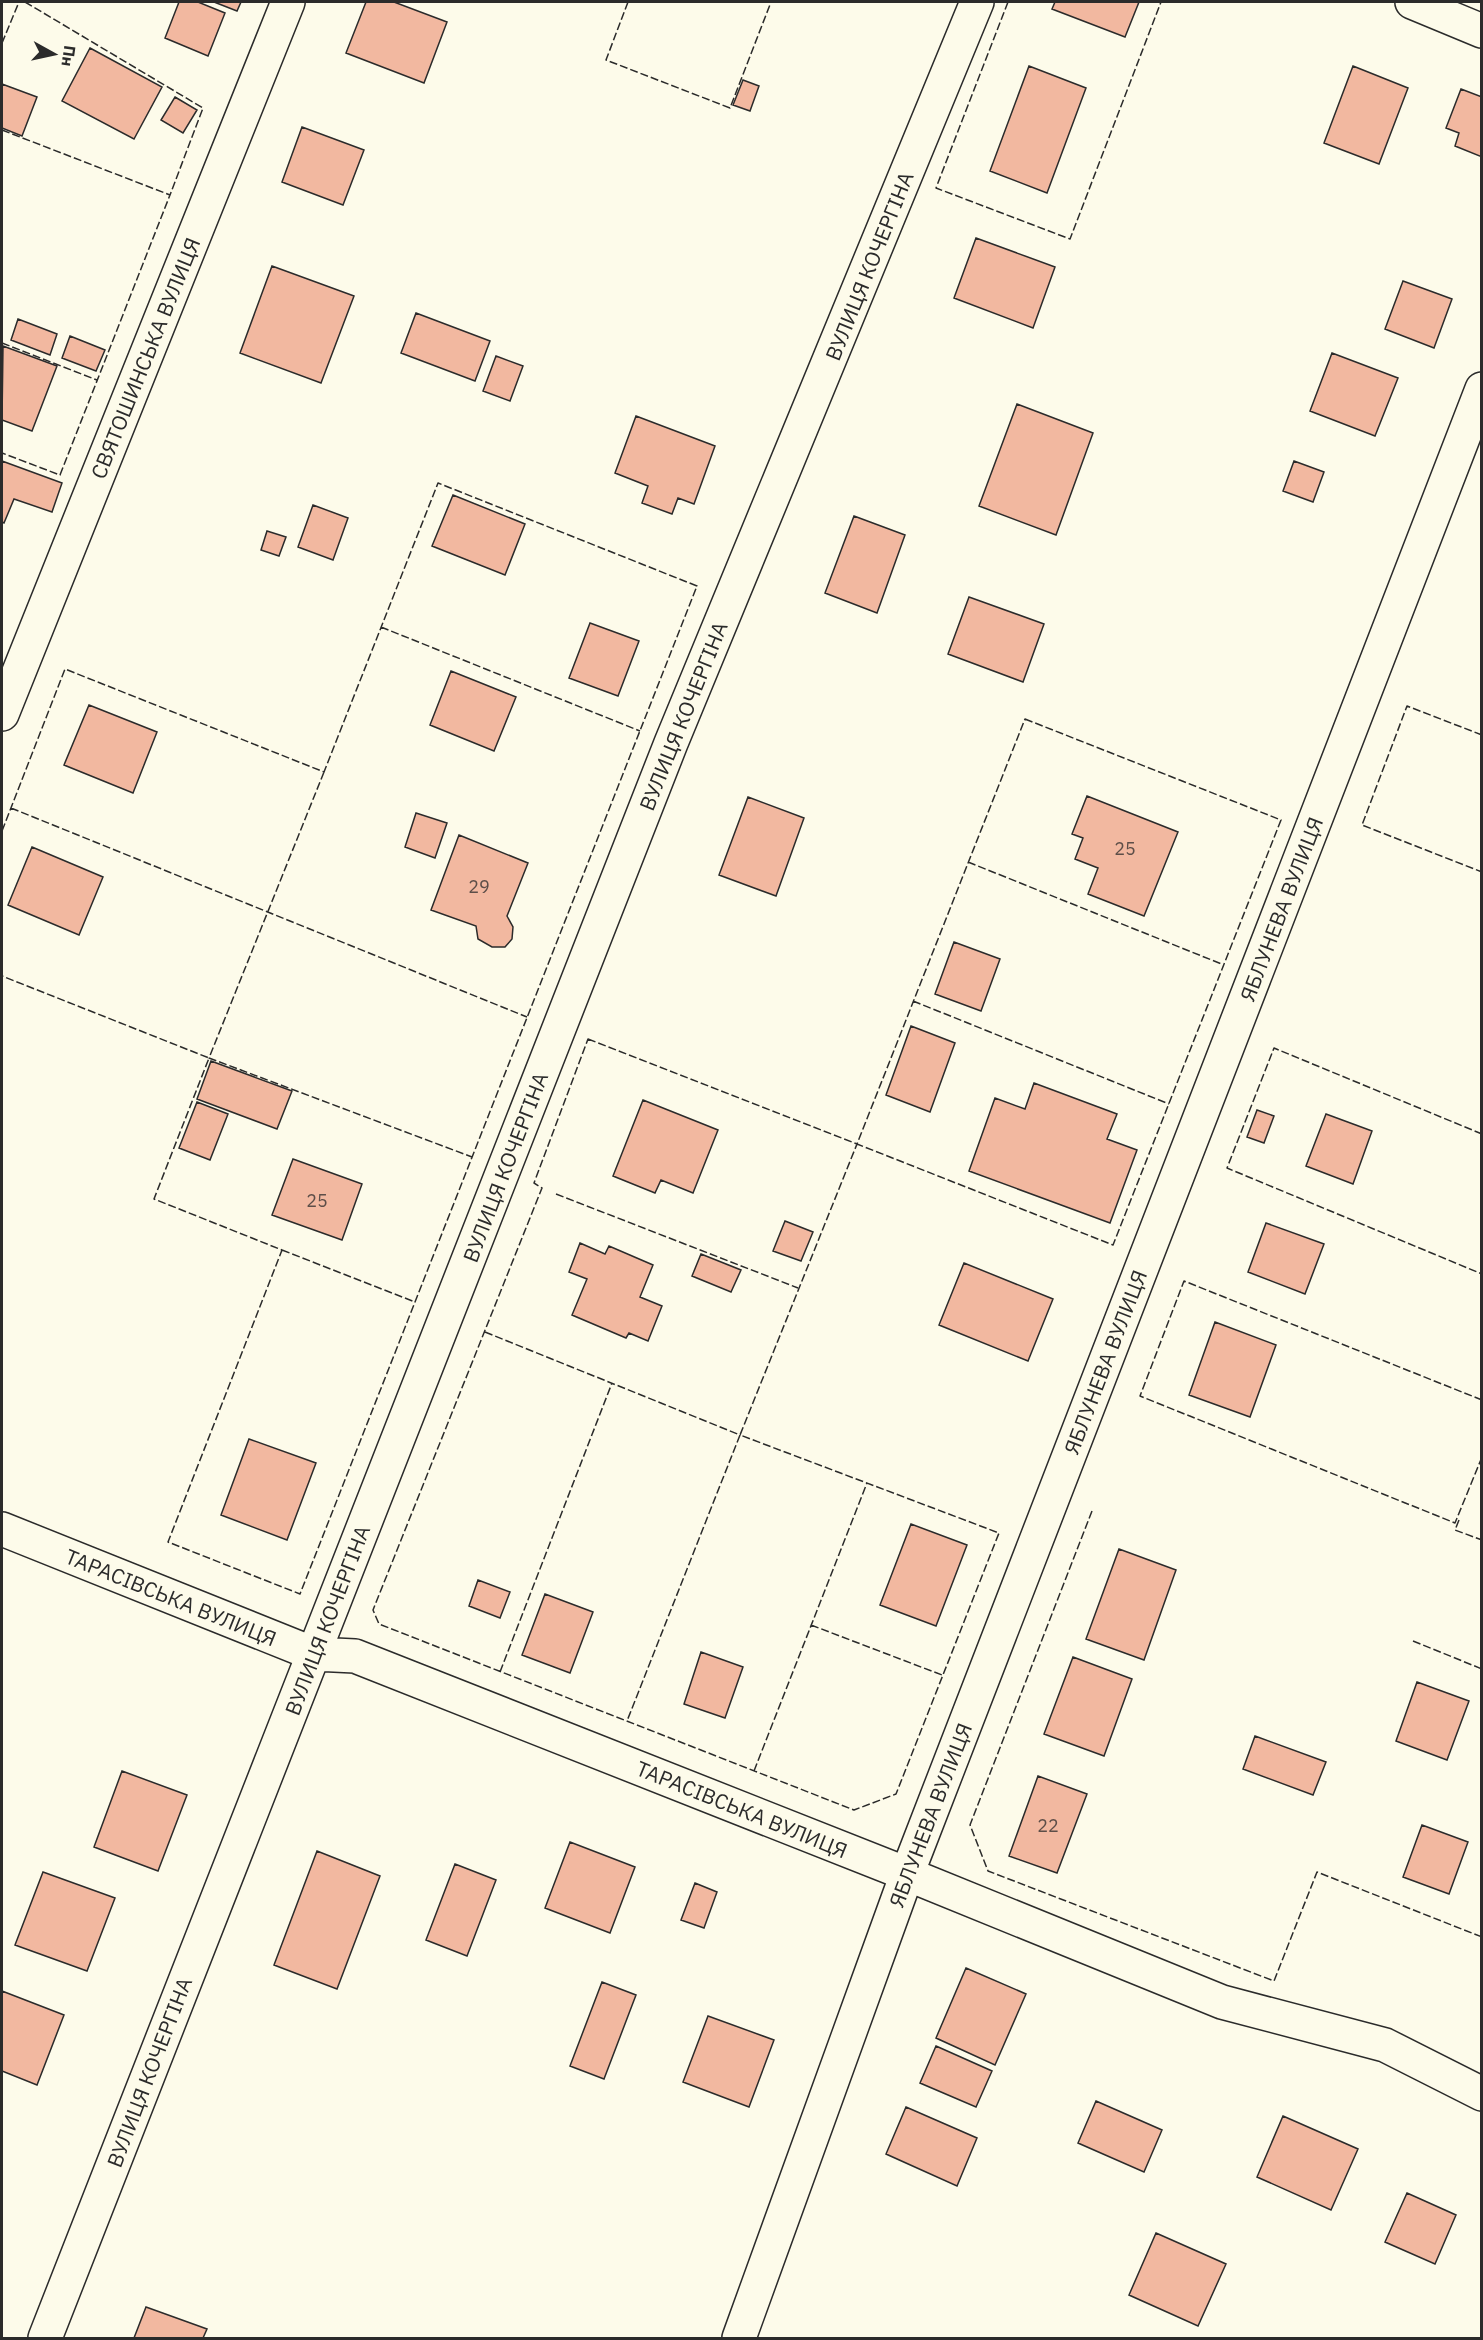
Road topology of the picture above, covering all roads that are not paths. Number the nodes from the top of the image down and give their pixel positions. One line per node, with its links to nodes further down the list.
1 (288, 2): 6 (street, СВЯТОШИНСЬКА ВУЛИЦЯ)
2 (977, 2): 8 (street, ВУЛИЦЯ КОЧЕРГІНА)
3 (1412, 2): 4 (street)
4 (1482, 31)
5 (1482, 389): 9 (street, ЯБЛУНЕВА ВУЛИЦЯ)
6 (2, 714)
7 (2, 1529): 8 (street, ТАРАСІВСЬКА ВУЛИЦЯ)
8 (314, 1654): 9 (street, ТАРАСІВСЬКА ВУЛИЦЯ); 11 (street, ВУЛИЦЯ КОЧЕРГІНА)
9 (907, 1874): 10 (street, ТАРАСІВСЬКА ВУЛИЦЯ); 12 (street, ЯБЛУНЕВА ВУЛИЦЯ)
10 (1482, 2094)
11 (45, 2338)
12 (739, 2338)

